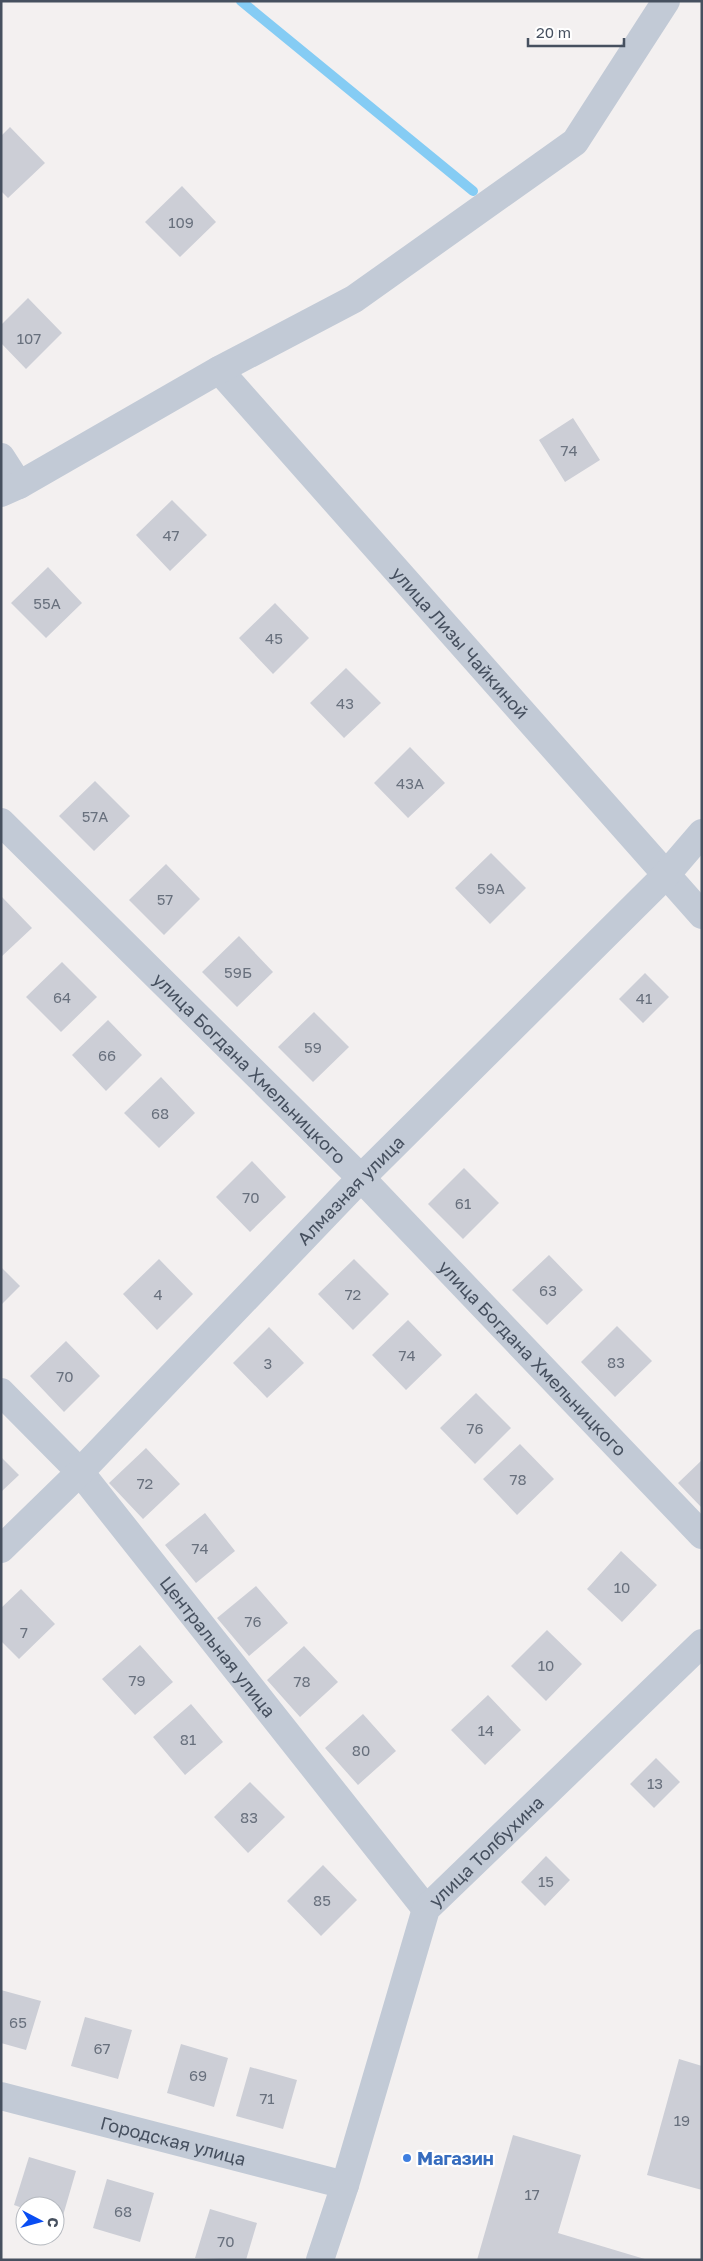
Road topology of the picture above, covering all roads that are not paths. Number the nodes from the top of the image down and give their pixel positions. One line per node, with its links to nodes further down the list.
1 (666, 1): 2 (street)
2 (219, 370): 4 (street); 7 (street, улица Лизы Чайкиной)
3 (1, 457): 4 (street)
4 (10, 489)
5 (1, 822): 9 (street, улица Богдана Хмельницкого)
6 (702, 833): 7 (street, Алмазная улица)
7 (665, 876): 8 (street, улица Лизы Чайкиной); 9 (street, Алмазная улица)
8 (702, 915)
9 (361, 1178): 11 (street, Алмазная улица); 12 (street, улица Богдана Хмельницкого)
10 (1, 1392): 11 (street, Центральная улица)
11 (80, 1472): 13 (street, Алмазная улица); 15 (street, Центральная улица)
12 (702, 1535)
13 (1, 1549)
14 (702, 1643): 15 (street, улица Толбухина)
15 (426, 1909): 17 (street, улица Толбухина)
16 (1, 2096): 17 (street, Городская улица)
17 (345, 2185): 18 (street, улица Толбухина)
18 (320, 2260)

